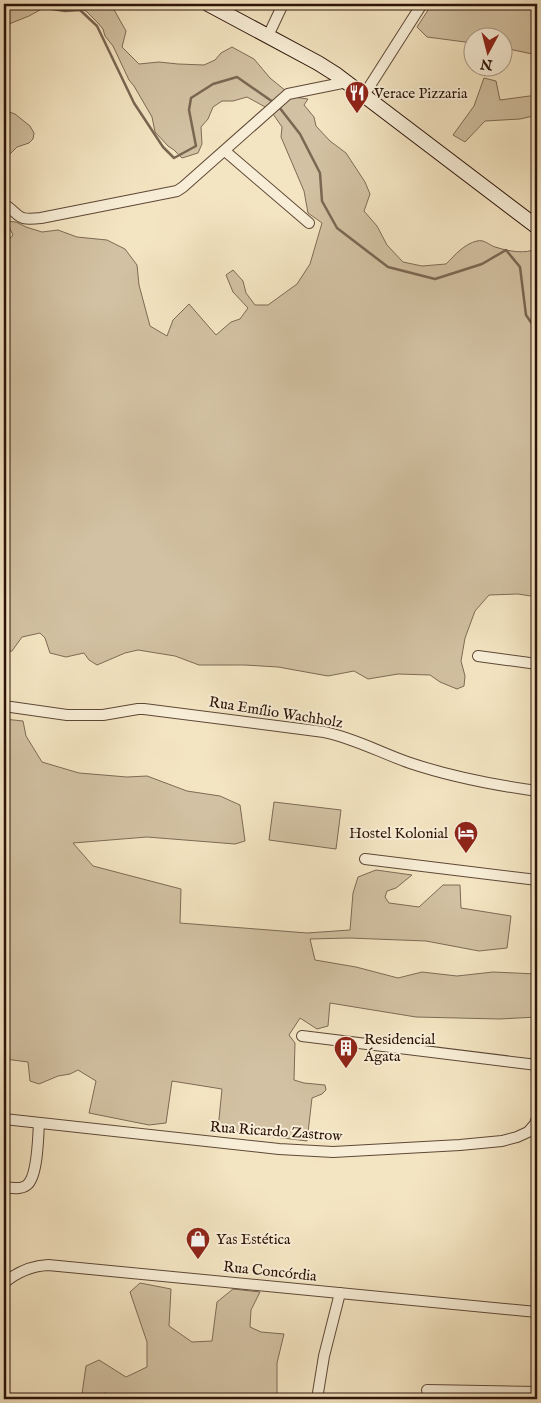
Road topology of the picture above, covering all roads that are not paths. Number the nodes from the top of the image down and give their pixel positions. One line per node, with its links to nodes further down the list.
1 (208, 4): 4 (street)
2 (283, 4): 4 (street)
3 (422, 4): 6 (street)
4 (268, 36): 5 (street)
5 (346, 82): 6 (street); 7 (street)
6 (364, 95): 10 (street)
7 (225, 151): 8 (street); 9 (street)
8 (4, 204)
9 (309, 223)
10 (537, 227)
11 (478, 656): 12 (street)
12 (537, 664)
13 (4, 706): 14 (street, Rua Emílio Wachholz)
14 (537, 792)
15 (365, 859): 16 (street)
16 (537, 880)
17 (302, 1036): 18 (street)
18 (537, 1064)
19 (537, 1118): 21 (street, Rua Ricardo Zastrow)
20 (4, 1119): 21 (street, Rua Ricardo Zastrow)
21 (39, 1123): 22 (street)
22 (4, 1187)
23 (4, 1283): 24 (street, Rua Concórdia)
24 (340, 1293): 25 (street, Rua Concórdia); 28 (street)
25 (537, 1312)
26 (428, 1390): 27 (street)
27 (537, 1392)
28 (317, 1399)

